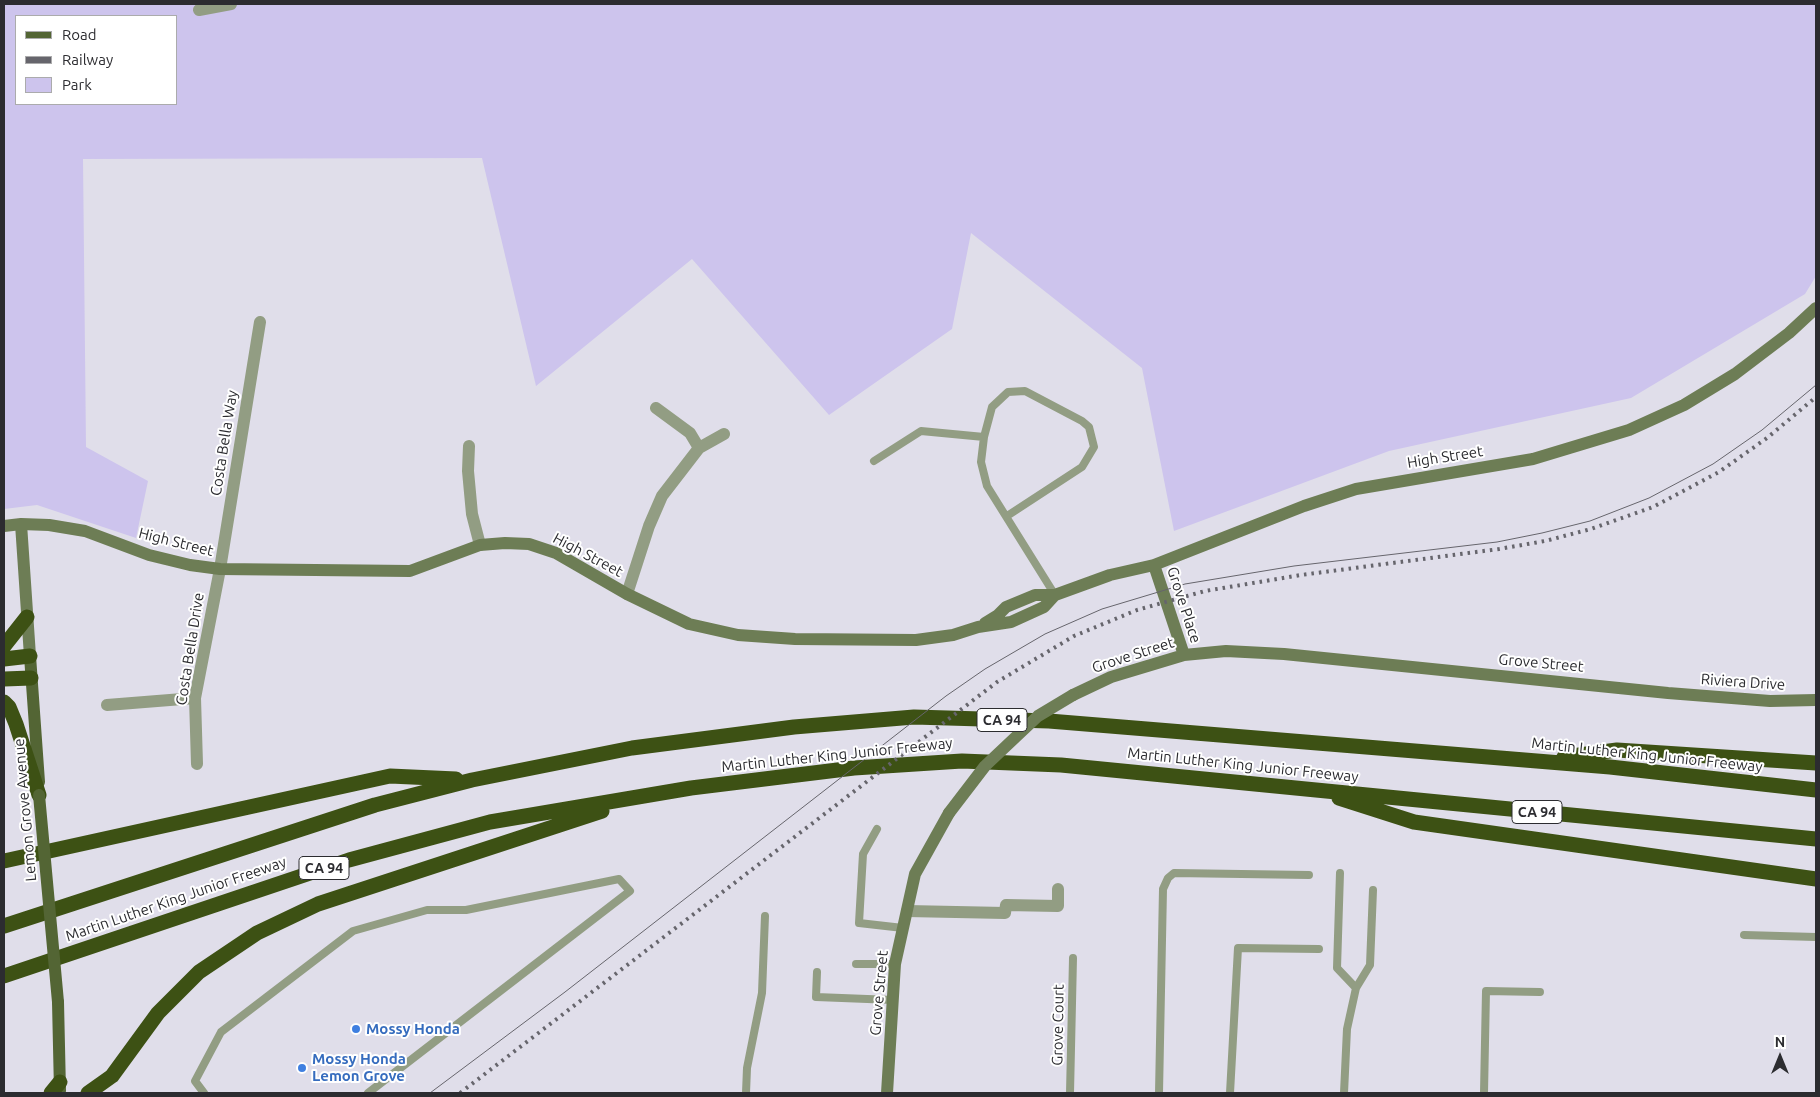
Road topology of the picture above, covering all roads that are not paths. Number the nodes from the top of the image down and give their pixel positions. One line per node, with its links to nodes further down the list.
1 (231, 4): 2 (street)
2 (199, 10)
3 (1816, 308): 15 (main road, High Street)
4 (260, 322): 16 (street, Costa Bella Way)
5 (656, 408): 9 (street)
6 (724, 434): 9 (street)
7 (984, 437): 10 (lane); 11 (lane); 11 (lane)
8 (469, 446): 14 (street)
9 (699, 448): 17 (street)
10 (874, 461)
11 (1007, 516): 18 (lane)
12 (21, 524): 13 (main road, High Street); 16 (main road, High Street); 19 (main road, Lemon Grove Avenue)
13 (4, 526)
14 (480, 546): 16 (main road, High Street); 17 (main road, High Street)
15 (1154, 565): 18 (main road, High Street); 21 (main road, Grove Place)
16 (220, 569): 27 (street, Costa Bella Drive)
17 (627, 594): 18 (main road, High Street)
18 (1055, 595)
19 (27, 617): 20 (highway); 22 (main road, Lemon Grove Avenue)
20 (4, 646)
21 (1184, 655): 26 (main road, Grove Street); 47 (main road, Grove Street, bridge)
22 (30, 656): 23 (highway); 24 (main road, Lemon Grove Avenue)
23 (4, 659)
24 (31, 678): 25 (highway); 38 (main road, Lemon Grove Avenue)
25 (4, 680)
26 (1668, 693): 28 (main road, Riviera Drive)
27 (195, 698): 30 (street); 33 (street, Costa Bella Drive)
28 (1816, 700)
29 (4, 702): 38 (highway)
30 (107, 705)
31 (1535, 761): 32 (highway); 34 (highway, Martin Luther King Junior Freeway / CA 94); 36 (highway, Martin Luther King Junior Freeway / CA 94)
32 (1816, 763)
33 (197, 764)
34 (472, 780): 41 (highway); 49 (highway, Martin Luther King Junior Freeway / CA 94)
35 (1306, 788): 37 (highway, Martin Luther King Junior Freeway / CA 94); 40 (highway, Martin Luther King Junior Freeway / CA 94); 44 (highway)
36 (1816, 790)
37 (653, 794): 58 (highway, Martin Luther King Junior Freeway / CA 94); 63 (highway)
38 (40, 795): 62 (main road, Lemon Grove Avenue, bridge)
39 (877, 829): 50 (lane)
40 (1816, 839)
41 (4, 861)
42 (1340, 873): 59 (lane)
43 (1309, 875): 69 (lane)
44 (1816, 879)
45 (1058, 889): 47 (street)
46 (1373, 890): 59 (lane)
47 (907, 911): 50 (main road, Grove Street)
48 (765, 916): 66 (lane)
49 (4, 926)
50 (903, 928): 56 (main road, Grove Street)
51 (1744, 935): 52 (lane)
52 (1816, 937)
53 (1319, 949): 70 (lane)
54 (1073, 958): 68 (lane, Grove Court)
55 (856, 964): 56 (lane)
56 (895, 964): 61 (main road, Grove Street)
57 (816, 972): 61 (lane)
58 (4, 976)
59 (1356, 988): 71 (lane)
60 (1540, 992): 72 (lane)
61 (893, 1000): 67 (main road, Grove Street)
62 (57, 1090)
63 (88, 1093)
64 (204, 1093): 65 (lane)
65 (368, 1093)
66 (746, 1093)
67 (887, 1093)
68 (1070, 1093)
69 (1159, 1093)
70 (1230, 1093)
71 (1344, 1093)
72 (1484, 1093)

